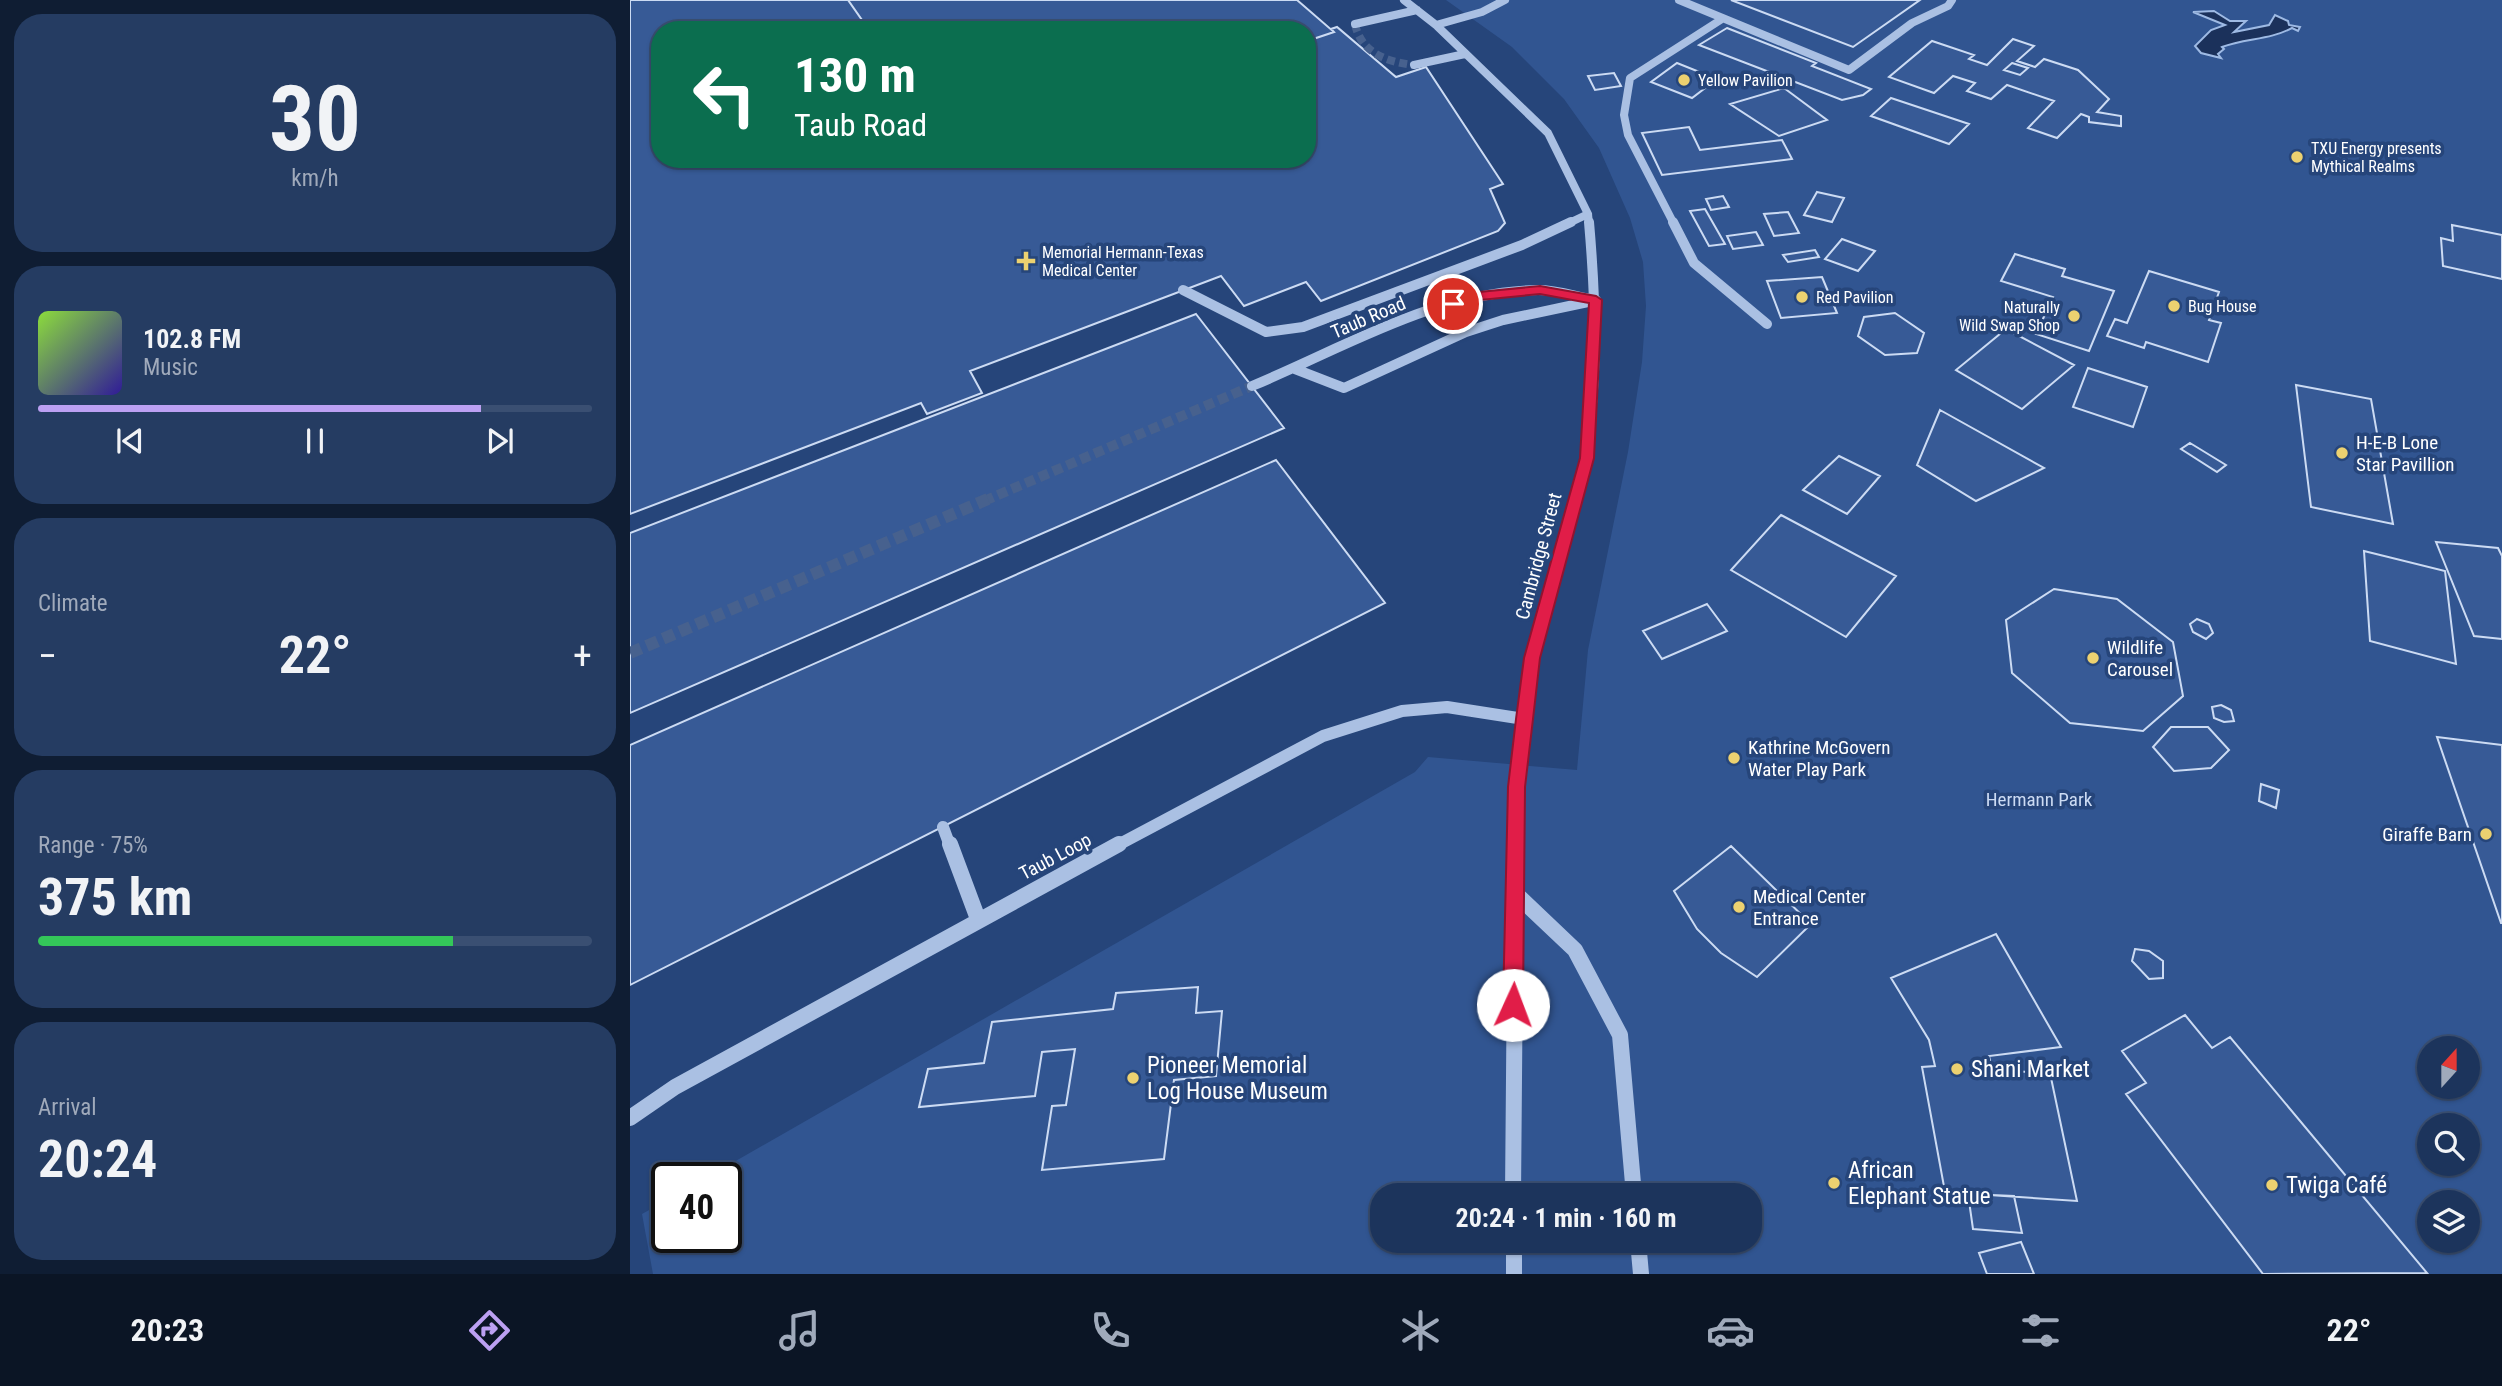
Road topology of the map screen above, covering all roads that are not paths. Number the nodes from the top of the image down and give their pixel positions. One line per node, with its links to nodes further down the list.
1 (1404, 0): 5 (street, Cambridge Street)
2 (1505, 0): 8 (street)
3 (1679, 0): 6 (street)
4 (1952, 0): 6 (street)
5 (1417, 10): 7 (street); 8 (street, Cambridge Street)
6 (1722, 19): 14 (lane)
7 (1355, 24)
8 (1436, 25): 9 (street, Cambridge Street)
9 (1465, 54): 10 (street); 11 (street, Cambridge Street)
10 (1414, 65)
11 (1588, 214): 12 (lane); 13 (street, Cambridge Street)
12 (1183, 290)
13 (1596, 300): 15 (street, Taub Road); 15 (street); 17 (street, Cambridge Street)
14 (1767, 324)
15 (1295, 369): 16 (street, Taub Road)
16 (1252, 386)
17 (1524, 719): 19 (street, Cambridge Street); 20 (street, Taub Loop)
18 (943, 827): 20 (street)
19 (1517, 895): 22 (street, Cambridge Street); 23 (street)
20 (978, 919): 21 (street, Taub Loop)
21 (630, 1118)
22 (1513, 1183)
23 (1633, 1183)
24 (1514, 1253): 26 (street)
25 (1639, 1253): 27 (street)
26 (1514, 1274)
27 (1641, 1274)

